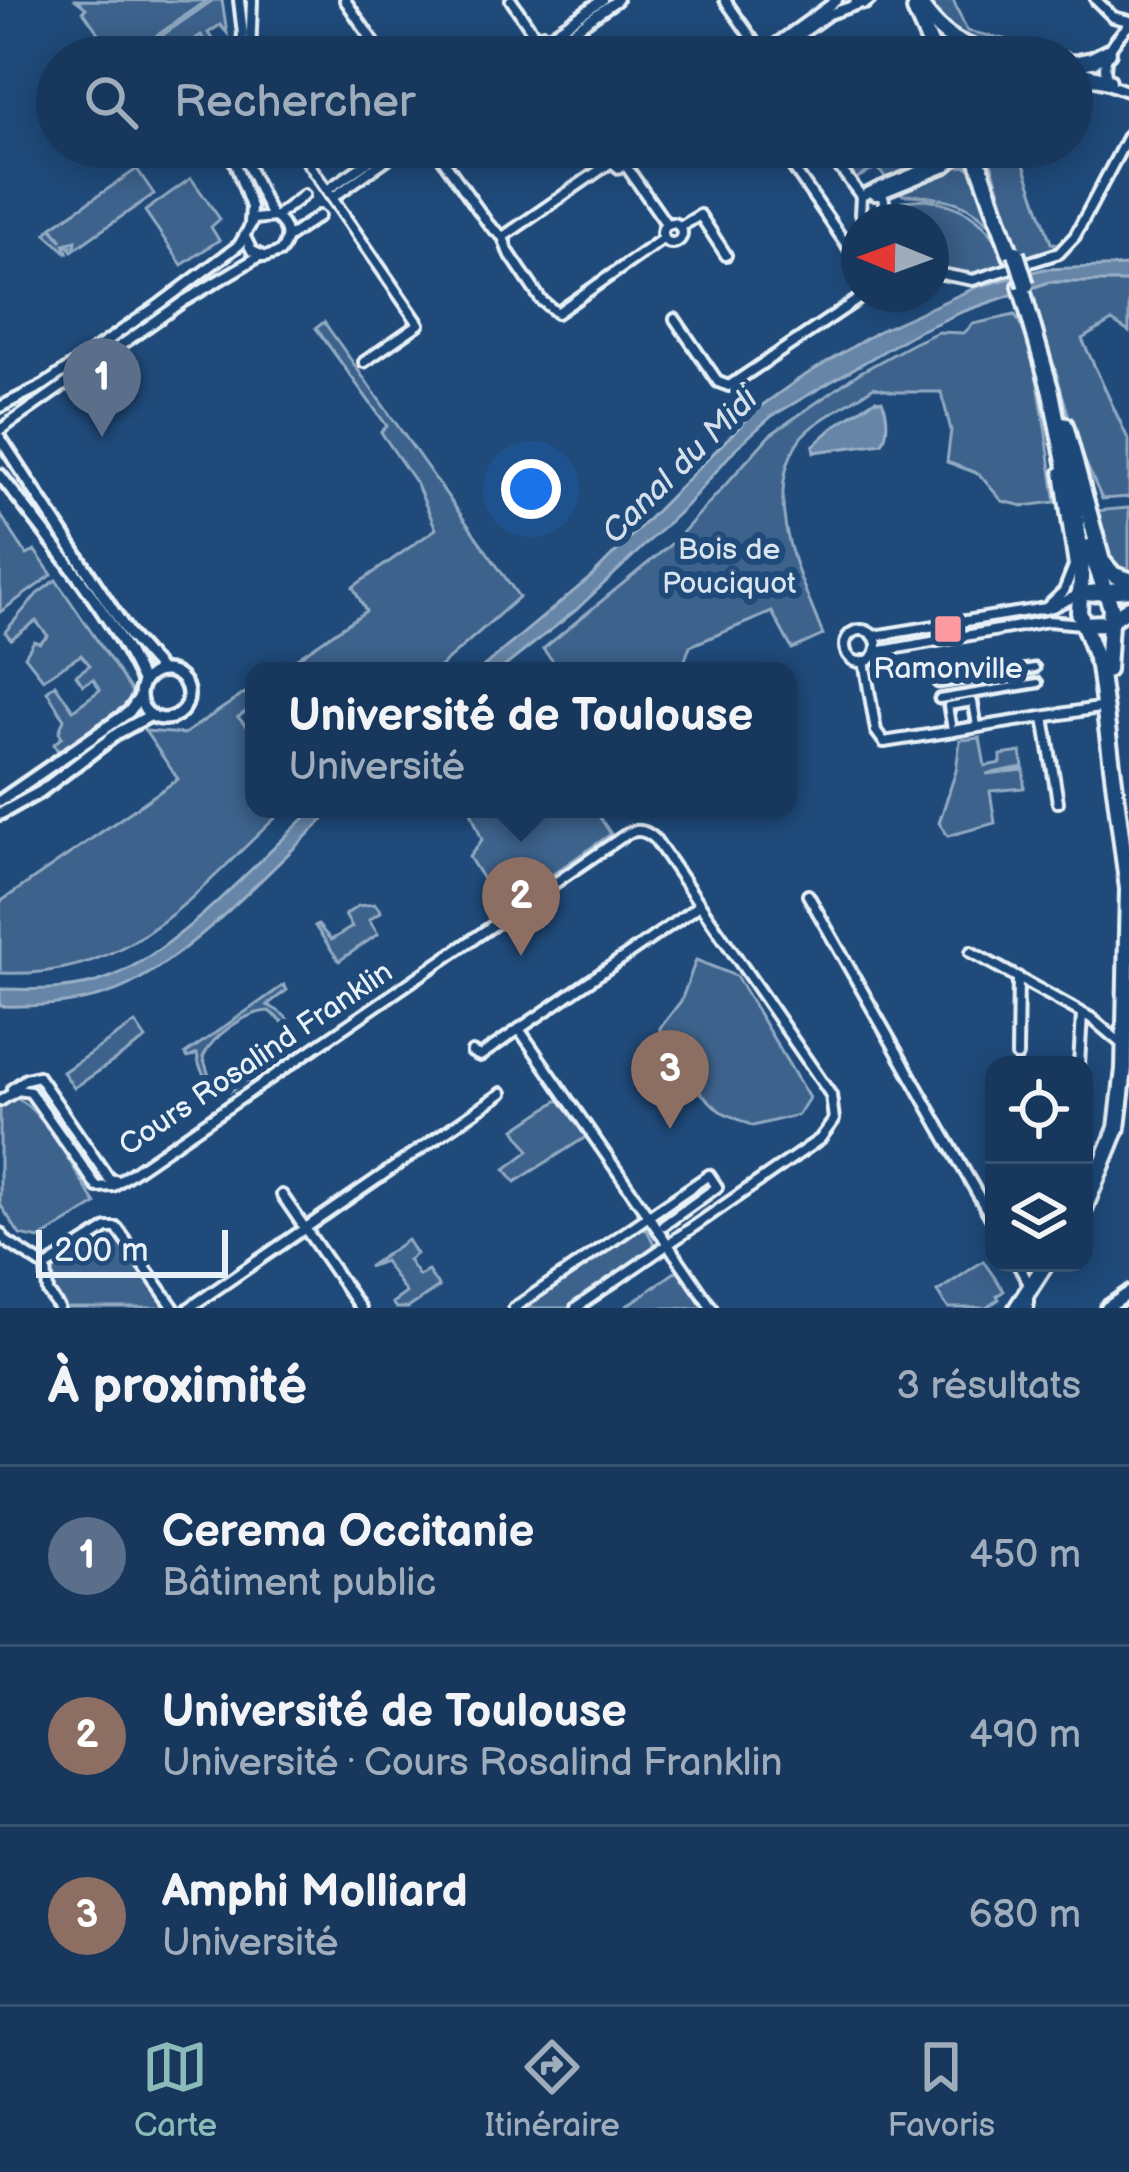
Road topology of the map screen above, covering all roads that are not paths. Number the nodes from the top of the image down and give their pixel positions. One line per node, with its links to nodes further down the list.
1 (239, 0): 15 (street)
2 (252, 0): 16 (street)
3 (345, 0): 17 (street)
4 (511, 0): 18 (street)
5 (602, 0): 19 (street)
6 (617, 0): 20 (street)
7 (725, 0): 21 (street)
8 (837, 0): 22 (street)
9 (870, 0): 12 (street)
10 (915, 0): 24 (main road); 25 (main road)
11 (1096, 0): 13 (street)
12 (857, 2): 23 (street)
13 (1113, 16): 14 (street); 26 (street)
14 (1129, 23): 26 (street)
15 (243, 36)
16 (251, 36)
17 (370, 36)
18 (535, 36)
19 (557, 36)
20 (558, 36)
21 (743, 36)
22 (793, 36)
23 (797, 36)
24 (930, 36)
25 (947, 36)
26 (1118, 36): 27 (street)
27 (1108, 52): 28 (main road); 30 (street)
28 (1093, 60)
29 (1093, 76): 30 (main road)
30 (1108, 81): 31 (street)
31 (1128, 90)
32 (1129, 134): 66 (street)
33 (237, 168): 55 (street)
34 (249, 168): 54 (street)
35 (309, 168): 49 (street)
36 (365, 168): 49 (street)
37 (373, 168): 49 (street)
38 (449, 168): 60 (street)
39 (603, 168): 60 (street)
40 (627, 168): 56 (street)
41 (794, 168): 58 (street)
42 (844, 168): 48 (street)
43 (935, 168): 47 (main road)
44 (975, 168): 53 (main road)
45 (981, 168): 53 (main road)
46 (985, 168): 63 (main road)
47 (902, 182): 48 (main road); 52 (main road)
48 (868, 194): 50 (street); 51 (street)
49 (327, 200): 54 (street); 61 (street); 70 (street)
50 (864, 204)
51 (884, 204)
52 (890, 204)
53 (998, 215): 63 (main road)
54 (273, 217): 55 (street); 61 (street)
55 (250, 223): 59 (street)
56 (667, 225): 57 (street); 62 (street)
57 (680, 227): 62 (street); 64 (street)
58 (841, 236)
59 (245, 237): 65 (street); 72 (street)
60 (503, 237): 62 (street)
61 (287, 238): 65 (street)
62 (664, 238)
63 (1014, 254): 68 (main road, bridge)
64 (726, 255)
65 (260, 256): 74 (street)
66 (949, 275)
67 (841, 311): 69 (street)
68 (1032, 314): 71 (main road); 73 (main road)
69 (675, 320)
70 (364, 362)
71 (1043, 362): 79 (main road); 81 (street)
72 (0, 407)
73 (1063, 420): 76 (main road); 78 (main road)
74 (0, 434): 88 (street)
75 (0, 475): 89 (street)
76 (1129, 580)
77 (1129, 590): 78 (main road)
78 (1106, 591): 79 (main road); 82 (main road)
79 (1079, 594): 81 (street); 83 (main road)
80 (1129, 608): 82 (main road)
81 (1045, 609): 84 (street)
82 (1111, 620): 83 (main road); 101 (main road)
83 (1083, 625): 85 (street); 95 (main road)
84 (874, 636): 85 (street); 86 (street)
85 (875, 652): 86 (street)
86 (864, 661): 97 (street)
87 (1036, 668): 90 (street)
88 (160, 671): 89 (street); 96 (street)
89 (143, 683): 92 (street)
90 (938, 683)
91 (1038, 683): 93 (street)
92 (140, 697): 96 (street); 98 (street)
93 (939, 699)
94 (948, 706): 94 (street)
95 (1105, 707): 97 (street); 108 (main road)
96 (151, 715): 100 (street)
97 (1044, 717): 99 (street)
98 (0, 801)
99 (1058, 802)
100 (0, 814)
101 (1129, 848)
102 (808, 895): 119 (street)
103 (700, 905): 107 (street); 115 (street, Cours Rosalind Franklin); 124 (street)
104 (971, 952): 105 (street)
105 (1018, 977): 106 (street); 110 (street)
106 (1082, 1014): 108 (street); 111 (street)
107 (519, 1029): 109 (street); 120 (street)
108 (1127, 1050): 116 (main road)
109 (472, 1052)
110 (1017, 1056)
111 (1080, 1056)
112 (502, 1093): 122 (street)
113 (0, 1100): 115 (street, Cours Rosalind Franklin); 115 (street, Cours Rosalind Franklin)
114 (1129, 1107): 118 (main road)
115 (120, 1181)
116 (1093, 1188)
117 (282, 1196): 122 (street)
118 (1093, 1201)
119 (985, 1206)
120 (649, 1217): 121 (street); 124 (street); 136 (street)
121 (664, 1226)
122 (304, 1228): 134 (street); 135 (street)
123 (0, 1233): 125 (street)
124 (668, 1245): 137 (street); 138 (street)
125 (46, 1268): 132 (street); 133 (street)
126 (1022, 1272): 129 (street)
127 (1043, 1272): 129 (main road)
128 (1045, 1272): 131 (main road)
129 (1030, 1288): 131 (main road)
130 (1129, 1293): 139 (main road)
131 (1023, 1307)
132 (59, 1308)
133 (174, 1308)
134 (189, 1308)
135 (360, 1308)
136 (514, 1308)
137 (576, 1308)
138 (712, 1308)
139 (1106, 1308)

